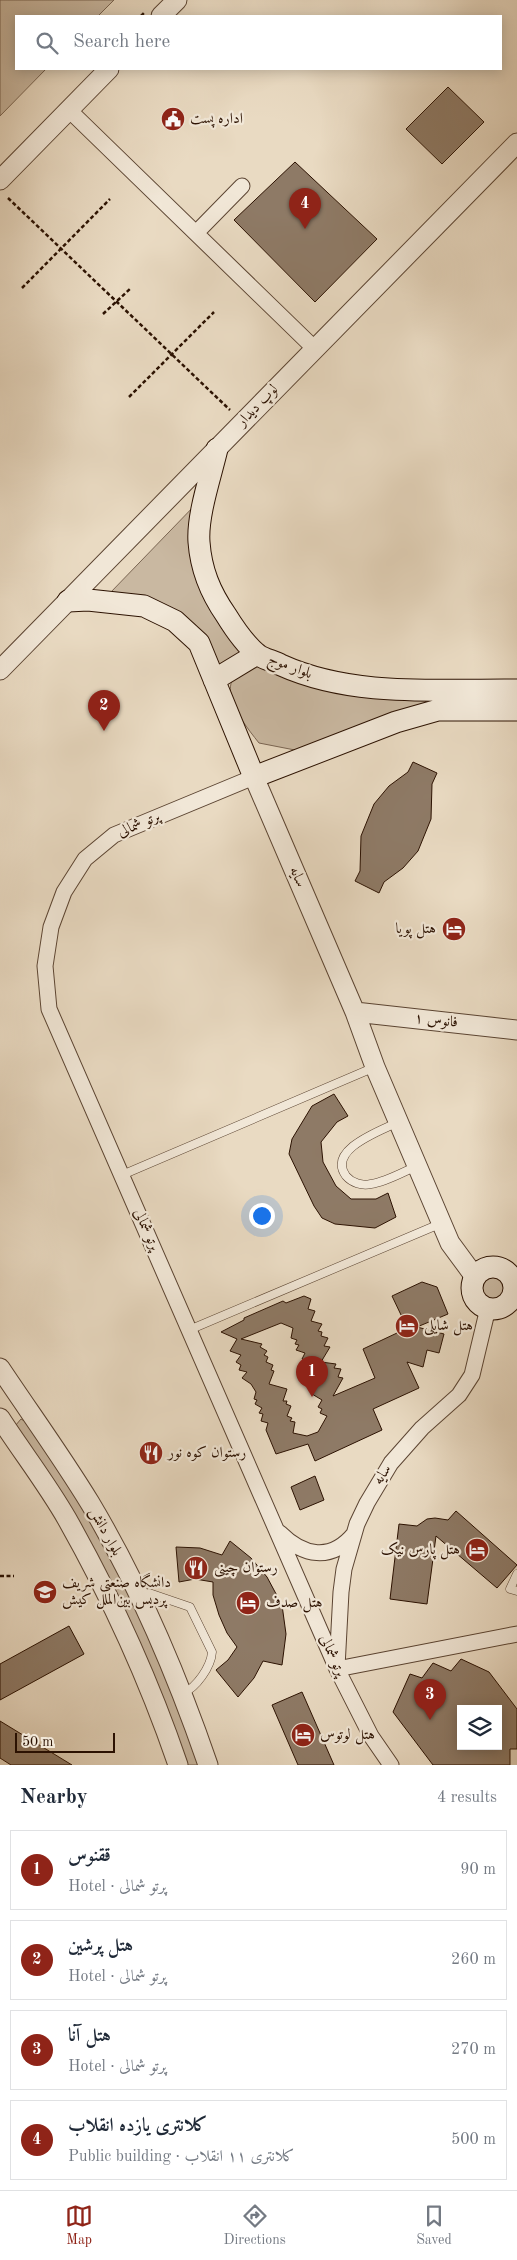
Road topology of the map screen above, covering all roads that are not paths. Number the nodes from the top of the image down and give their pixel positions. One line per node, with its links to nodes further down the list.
1 (176, 0): 2 (street)
2 (162, 15)
3 (108, 70): 4 (street)
4 (69, 110): 6 (street); 8 (street)
5 (517, 142): 9 (street, لوپ دیدار)
6 (0, 180)
7 (242, 186): 8 (street)
8 (196, 233): 9 (street)
9 (315, 349): 10 (street, لوپ دیدار)
10 (217, 449): 11 (street, لوپ دیدار); 12 (main road, بلوار موج)
11 (68, 601): 13 (street, لوپ دیدار); 14 (main road, سایه)
12 (257, 654): 14 (main road); 15 (main road, بلوار موج)
13 (0, 670)
14 (214, 680): 17 (main road, سایه)
15 (517, 690)
16 (517, 710): 17 (main road)
17 (254, 777): 18 (street, سایه); 23 (street, پرتو شمالی)
18 (355, 1012): 19 (street, فانوس ۱); 20 (street, سایه)
19 (517, 1030)
20 (375, 1067): 21 (street, سایه); 23 (lane)
21 (398, 1122): 22 (street, سایه); 22 (lane)
22 (417, 1166): 24 (street, سایه)
23 (122, 1175): 28 (street, پرتو شمالی)
24 (442, 1223): 26 (street, سایه); 28 (lane)
25 (510, 1271): 26 (main road); 27 (main road)
26 (475, 1277): 27 (main road)
27 (504, 1305): 33 (street, سایه)
28 (189, 1330): 32 (street, پرتو شمالی)
29 (0, 1368): 30 (street, بلوار دانش)
30 (6, 1391): 36 (street, بلوار دانش)
31 (0, 1418): 40 (street, بلوار دانش)
32 (276, 1530): 33 (street); 38 (street, پرتو شمالی)
33 (354, 1532): 38 (street, سایه)
34 (517, 1574): 35 (lane)
35 (517, 1591)
36 (139, 1597): 39 (street, بلوار دانش); 39 (lane)
37 (517, 1634): 38 (street)
38 (337, 1669): 42 (street, پرتو شمالی)
39 (181, 1694): 41 (street, بلوار دانش)
40 (178, 1765)
41 (208, 1765)
42 (391, 1765)

